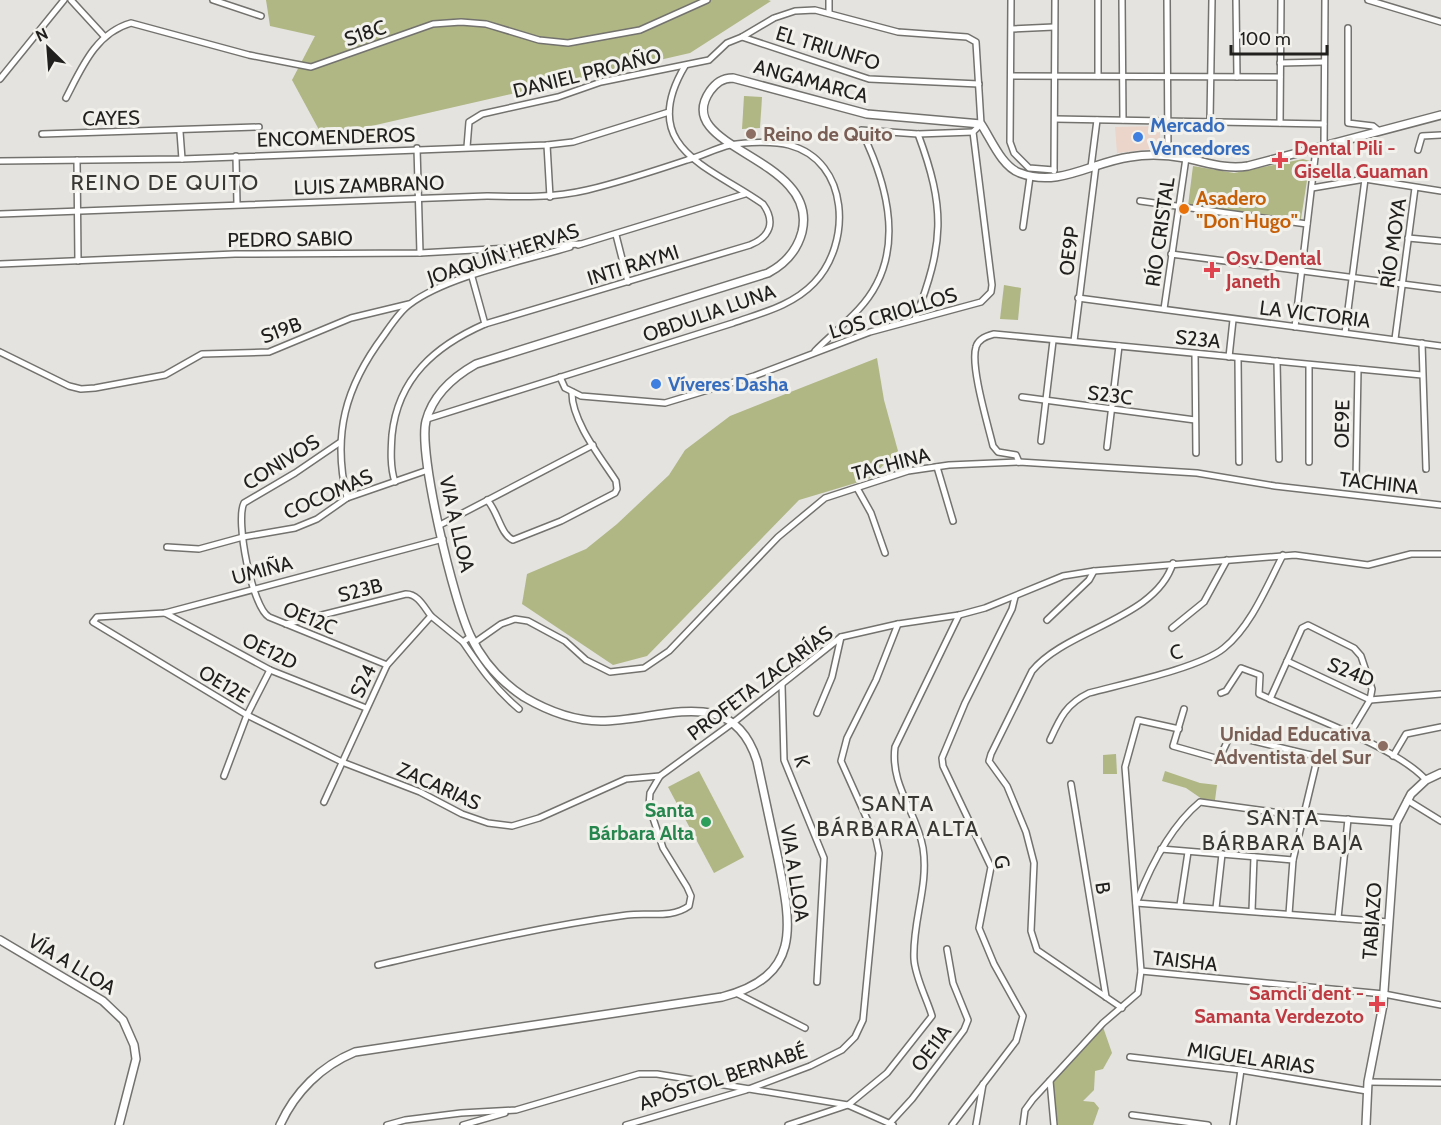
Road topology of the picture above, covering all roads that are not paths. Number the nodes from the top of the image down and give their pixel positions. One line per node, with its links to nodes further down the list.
1 (64, 0): 35 (street)
2 (71, 0): 22 (street)
3 (213, 0): 17 (street)
4 (707, 0): 22 (street, S18C)
5 (829, 0): 16 (street)
6 (1011, 0): 21 (street)
7 (1055, 0): 19 (street)
8 (1098, 0): 29 (street)
9 (1122, 0): 30 (street)
10 (1167, 0): 34 (street)
11 (1212, 0): 31 (street)
12 (1236, 0): 32 (street)
13 (1281, 0): 25 (street)
14 (1325, 0): 24 (street)
15 (1368, 0): 18 (street)
16 (829, 13): 23 (street, DANIEL PROAÑO); 36 (street, DANIEL PROAÑO)
17 (261, 16)
18 (1441, 22)
19 (1054, 27): 21 (street); 28 (street)
20 (1348, 28): 49 (street)
21 (1012, 29): 27 (street)
22 (104, 36): 37 (street)
23 (742, 38): 26 (street, DANIEL PROAÑO); 36 (street, EL TRIUNFO)
24 (1323, 62): 25 (street); 47 (street)
25 (1280, 63): 33 (street)
26 (685, 66): 38 (street); 57 (street, DANIEL PROAÑO)
27 (1011, 76): 28 (street); 70 (street)
28 (1054, 76): 29 (street); 40 (street)
29 (1098, 76): 30 (street)
30 (1122, 77): 34 (street); 42 (street)
31 (1210, 77): 32 (street); 34 (street); 43 (street)
32 (1237, 77): 33 (street)
33 (1280, 77): 45 (street)
34 (1166, 78): 44 (street)
35 (0, 80)
36 (979, 84): 46 (street)
37 (66, 98)
38 (669, 112): 55 (street, ENCOMENDEROS); 66 (street, INTI RAYMI)
39 (1441, 115): 49 (street)
40 (1055, 119): 41 (street); 70 (street)
41 (1097, 120): 42 (street); 69 (street, OE9P)
42 (1123, 120): 44 (street)
43 (1210, 120): 44 (street); 45 (street)
44 (1167, 121): 63 (street)
45 (1280, 123): 47 (street)
46 (981, 124): 51 (street); 56 (street, ANGAMARCA); 71 (street)
47 (1324, 124): 58 (street)
48 (259, 127): 50 (street, CAYES)
49 (1379, 131): 58 (street)
50 (180, 132): 52 (street, CAYES); 65 (street)
51 (973, 132): 53 (street); 104 (street, LOS CRIOLLOS)
52 (42, 134)
53 (918, 134): 104 (street); 116 (street)
54 (1441, 135): 61 (street)
55 (546, 145): 57 (street, ENCOMENDEROS); 78 (street)
56 (731, 145): 66 (street, LUIS ZAMBRANO); 124 (street, OBDULIA LUNA); 129 (street, ANGAMARCA)
57 (467, 147): 59 (street, ENCOMENDEROS)
58 (1324, 147): 60 (street)
59 (417, 148): 62 (street, ENCOMENDEROS); 79 (street)
60 (1316, 149): 64 (street); 74 (street)
61 (1418, 150)
62 (236, 156): 65 (street, ENCOMENDEROS); 81 (street)
63 (1168, 156): 64 (street); 69 (street)
64 (1186, 158): 82 (street, RÍO CRISTAL)
65 (182, 159): 67 (street, ENCOMENDEROS)
66 (691, 159): 77 (street, INTI RAYMI); 78 (street, LUIS ZAMBRANO)
67 (76, 160): 68 (street, ENCOMENDEROS); 83 (street)
68 (0, 162)
69 (1093, 166): 72 (street); 101 (street, OE9P)
70 (1054, 170): 72 (street)
71 (1030, 177): 72 (street); 86 (street)
72 (1054, 179)
73 (1365, 179): 74 (street); 75 (street); 97 (street)
74 (1312, 188): 85 (street)
75 (1415, 188): 76 (street); 88 (street, RÍO MOYA)
76 (1441, 191)
77 (745, 194): 87 (street, JOAQUÍN HERVAS); 98 (street, INTI RAYMI)
78 (550, 197): 79 (street, LUIS ZAMBRANO)
79 (419, 199): 81 (street, LUIS ZAMBRANO); 91 (street)
80 (1140, 201): 82 (street)
81 (237, 204): 83 (street, LUIS ZAMBRANO)
82 (1178, 207): 85 (street); 92 (street, RÍO CRISTAL)
83 (77, 212): 84 (street, LUIS ZAMBRANO); 93 (street)
84 (0, 214)
85 (1307, 225): 95 (street)
86 (1023, 228)
87 (616, 235): 90 (street, JOAQUÍN HERVAS); 98 (street)
88 (1408, 238): 89 (street); 99 (street, RÍO MOYA)
89 (1441, 241)
90 (579, 244): 91 (street, PEDRO SABIO); 96 (street, JOAQUÍN HERVAS)
91 (420, 253): 93 (street, PEDRO SABIO)
92 (1171, 254): 95 (street); 103 (street, RÍO CRISTAL)
93 (78, 261): 94 (street, PEDRO SABIO)
94 (0, 264)
95 (1301, 272): 97 (street); 107 (street)
96 (472, 277): 102 (street, JOAQUÍN HERVAS); 106 (street)
97 (1350, 277): 99 (street); 108 (street)
98 (628, 282): 106 (street, INTI RAYMI)
99 (1402, 284): 100 (street); 109 (street, RÍO MOYA)
100 (1441, 289)
101 (1078, 298): 103 (street, LA VICTORIA); 110 (street, OE9P)
102 (409, 304): 115 (street, S19B); 132 (street, JOAQUÍN HERVAS)
103 (1164, 309): 105 (street, LA VICTORIA)
104 (915, 319): 116 (street, LOS CRIOLLOS)
105 (1233, 320): 107 (street, LA VICTORIA); 118 (street)
106 (485, 324): 144 (street, INTI RAYMI)
107 (1295, 327): 108 (street, LA VICTORIA)
108 (1345, 333): 109 (street, LA VICTORIA)
109 (1395, 339): 112 (street, LA VICTORIA)
110 (1074, 340): 111 (street, S23A); 113 (street, S23A)
111 (1053, 341): 127 (street); 137 (street, S23A)
112 (1422, 344): 114 (street, LA VICTORIA); 123 (street)
113 (1119, 346): 117 (street, S23A); 128 (street)
114 (1441, 346)
115 (0, 352)
116 (814, 352): 125 (street, LOS CRIOLLOS)
117 (1195, 354): 118 (street, S23A); 130 (street)
118 (1229, 357): 119 (street, S23A)
119 (1238, 358): 120 (street, S23A); 138 (street)
120 (1277, 362): 121 (street, S23A); 136 (street)
121 (1309, 364): 122 (street, S23A); 139 (street)
122 (1358, 369): 123 (street, S23A); 143 (street, OE9E)
123 (1422, 375): 141 (street)
124 (560, 377): 125 (street); 129 (street, OBDULIA LUNA)
125 (572, 392): 133 (street)
126 (1022, 397): 127 (street, S23C)
127 (1046, 402): 128 (street, S23C); 131 (street)
128 (1113, 410): 130 (street, S23C); 134 (street)
129 (427, 419): 142 (street, ANGAMARCA)
130 (1195, 420): 135 (street)
131 (1041, 441)
132 (339, 443): 146 (street, JOAQUÍN HERVAS); 149 (street, CONIVOS)
133 (593, 445): 147 (street); 147 (street)
134 (1107, 447)
135 (1196, 453)
136 (1279, 459)
137 (1019, 462): 140 (street, TACHINA); 148 (street, TACHINA)
138 (1239, 462)
139 (1309, 462)
140 (937, 467): 145 (street, TACHINA); 150 (street)
141 (1426, 469)
142 (428, 470): 144 (street, COCOMAS); 151 (street, VIA A LLOA)
143 (1356, 480)
144 (395, 482): 146 (street, COCOMAS)
145 (857, 488): 155 (street); 172 (street, TACHINA)
146 (347, 498): 152 (street, COCOMAS)
147 (487, 501): 151 (street)
148 (1441, 505)
149 (241, 508): 152 (street, OE12C)
150 (953, 521)
151 (440, 525): 153 (street, VIA A LLOA)
152 (243, 537): 154 (street, COCOMAS); 161 (street, OE12C)
153 (443, 539): 161 (street, UMIÑA); 172 (street, VIA A LLOA)
154 (167, 547)
155 (885, 553)
156 (1441, 554): 157 (street, PROFETA ZACARÍAS)
157 (1283, 555): 158 (street, PROFETA ZACARÍAS); 191 (street, C)
158 (1227, 560): 159 (street, PROFETA ZACARÍAS); 170 (street)
159 (1173, 563): 160 (street, PROFETA ZACARÍAS); 224 (street)
160 (1094, 571): 162 (street, PROFETA ZACARÍAS); 166 (street)
161 (252, 588): 163 (street, UMIÑA); 168 (street, OE12C)
162 (1015, 597): 164 (street, PROFETA ZACARÍAS); 233 (street, G)
163 (165, 613): 167 (street, UMIÑA); 176 (street, OE12D)
164 (959, 615): 169 (street, PROFETA ZACARÍAS); 236 (street)
165 (430, 616): 168 (street, S23B); 173 (street); 175 (street, S24)
166 (1047, 620)
167 (94, 624): 186 (street, OE12E)
168 (286, 624): 175 (street, OE12C)
169 (898, 624): 171 (street, PROFETA ZACARÍAS); 234 (street, APÓSTOL BERNABÉ)
170 (1172, 628)
171 (841, 638): 177 (street, PROFETA ZACARÍAS); 185 (street)
172 (472, 640): 173 (street, TACHINA); 187 (street, VIA A LLOA)
173 (463, 642): 183 (street)
174 (1287, 661): 180 (street); 181 (street, S24D); 181 (street)
175 (387, 665): 182 (street, S24)
176 (270, 670): 182 (street, OE12D); 186 (street)
177 (782, 685): 187 (street, PROFETA ZACARÍAS); 221 (street, K)
178 (1221, 693): 180 (street)
179 (1441, 694): 181 (street, S24D)
180 (1270, 699): 190 (street)
181 (1370, 700): 190 (street)
182 (366, 708): 193 (street, S24)
183 (519, 709)
184 (1184, 709): 189 (street)
185 (817, 713)
186 (247, 715): 193 (street, OE12E); 195 (street)
187 (734, 722): 196 (street, PROFETA ZACARÍAS); 222 (street, VIA A LLOA)
188 (1441, 727): 192 (street)
189 (1179, 729): 201 (street); 210 (street)
190 (1349, 735): 192 (street)
191 (1050, 741)
192 (1393, 756): 197 (street)
193 (342, 762): 196 (street, ZACARIAS); 200 (street, S24)
194 (1441, 773): 197 (street, TABIAZO)
195 (224, 776)
196 (660, 776): 219 (street)
197 (1426, 780): 199 (street, TABIAZO)
198 (1071, 783): 224 (street, B)
199 (1407, 800): 203 (street); 204 (street, TABIAZO)
200 (324, 802)
201 (1302, 816): 202 (street); 205 (street); 209 (street)
202 (1348, 819): 204 (street); 215 (street)
203 (1441, 821)
204 (1396, 823): 216 (street, TABIAZO)
205 (1161, 849): 206 (street); 210 (street)
206 (1188, 852): 207 (street); 211 (street)
207 (1222, 854): 208 (street); 212 (street)
208 (1254, 857): 209 (street); 213 (street)
209 (1293, 860): 214 (street)
210 (1136, 903): 211 (street); 220 (street)
211 (1180, 905): 212 (street)
212 (1216, 908): 213 (street)
213 (1252, 911): 214 (street)
214 (1289, 914): 215 (street)
215 (1338, 918): 216 (street)
216 (1389, 922): 223 (street, TABIAZO)
217 (0, 940): 241 (street, VÍA A LLOA)
218 (947, 949): 240 (street, OE11A)
219 (378, 965)
220 (1141, 971): 223 (street, TAISHA); 226 (street)
221 (817, 982)
222 (736, 993): 227 (street); 242 (street, VIA A LLOA)
223 (1384, 994): 225 (street, TAISHA); 231 (street, TABIAZO)
224 (1106, 997): 226 (street)
225 (1441, 1005)
226 (1122, 1008): 230 (street)
227 (804, 1028)
228 (1130, 1057): 229 (street, MIGUEL ARIAS)
229 (1241, 1070): 235 (street, MIGUEL ARIAS); 252 (street)
230 (1050, 1081): 249 (street); 250 (street)
231 (1368, 1082): 232 (street); 235 (street, TABIAZO)
232 (1441, 1083)
233 (983, 1084): 247 (street, G); 248 (street)
234 (746, 1090): 236 (street); 237 (street); 245 (street, APÓSTOL BERNABÉ)
235 (1367, 1091): 253 (street, TABIAZO)
236 (848, 1105): 240 (street); 246 (street)
237 (516, 1110): 239 (street); 244 (street)
238 (1132, 1115): 251 (street)
239 (405, 1122): 243 (street)
240 (892, 1124)
241 (119, 1125)
242 (280, 1125)
243 (387, 1125)
244 (463, 1125)
245 (626, 1125)
246 (788, 1125)
247 (952, 1125)
248 (976, 1125)
249 (1023, 1125)
250 (1054, 1125)
251 (1208, 1125)
252 (1233, 1125)
253 (1366, 1125)

